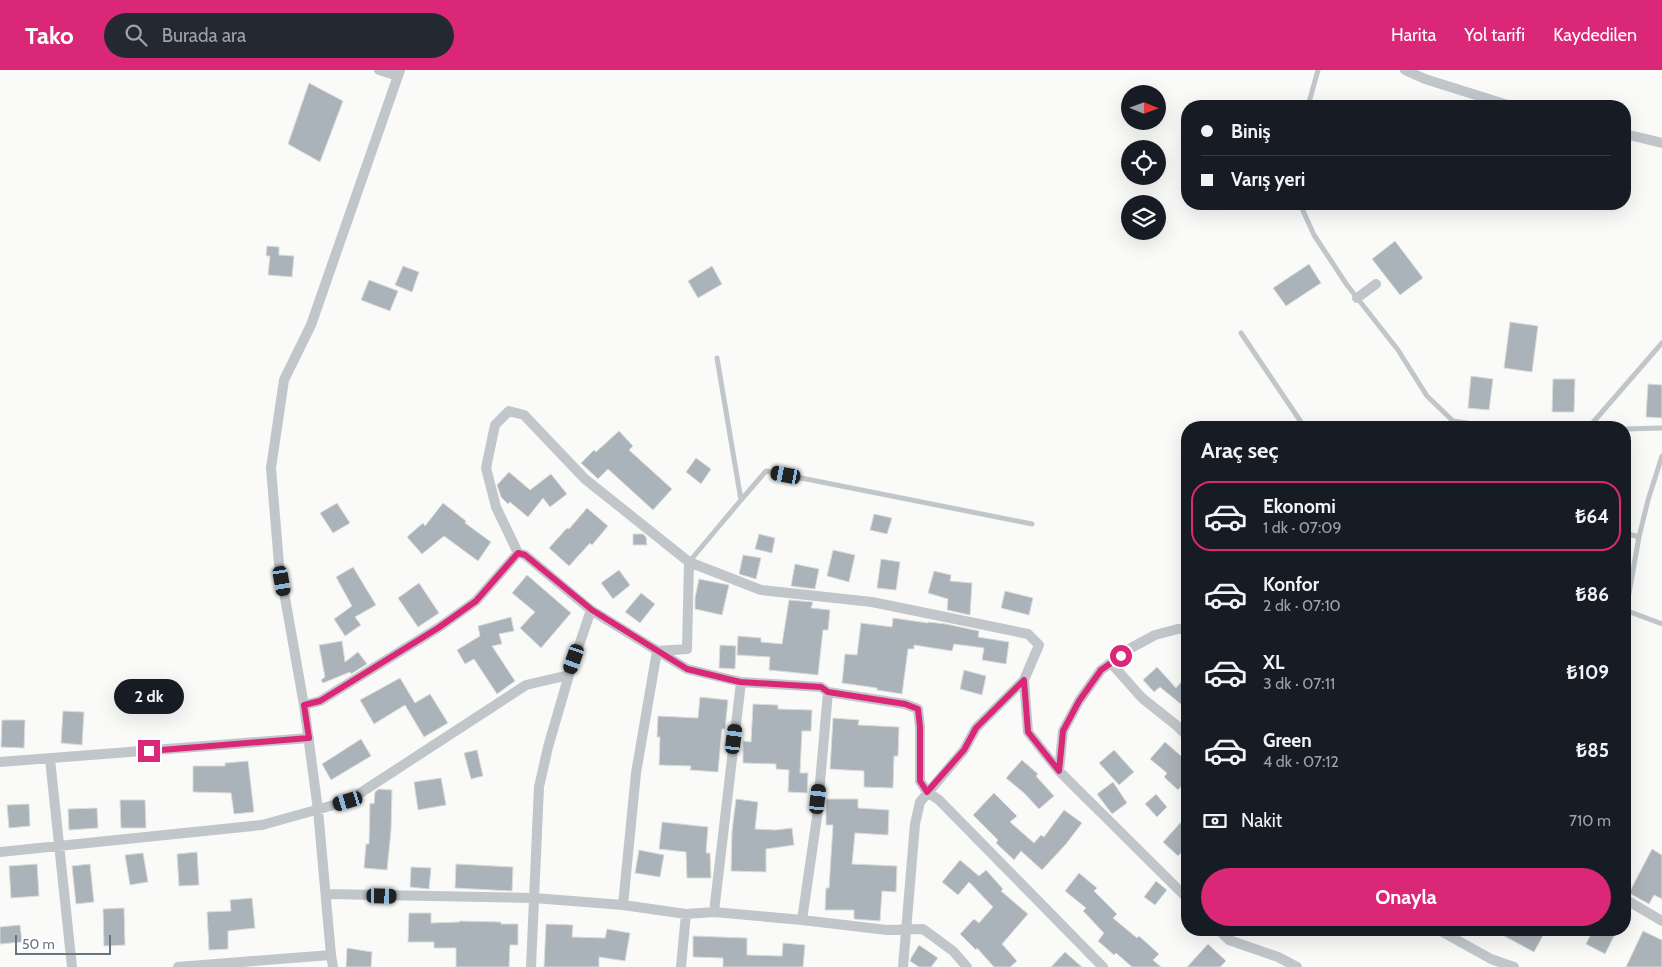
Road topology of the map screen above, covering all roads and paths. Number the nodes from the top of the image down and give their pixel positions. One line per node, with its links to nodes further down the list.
1 (379, 70): 4 (street)
2 (1318, 70): 5 (lane)
3 (1405, 70): 6 (street)
4 (399, 73): 38 (street)
5 (1310, 100)
6 (1492, 100)
7 (1631, 135): 8 (street)
8 (1662, 143)
9 (1303, 210): 11 (lane)
10 (1376, 284): 11 (street)
11 (1357, 298): 16 (lane)
12 (1241, 333): 15 (lane)
13 (1662, 343): 17 (lane)
14 (717, 358): 21 (lane)
15 (1300, 421)
16 (1453, 421)
17 (1593, 421)
18 (1662, 428): 19 (lane)
19 (1631, 429)
20 (1662, 456): 24 (lane)
21 (740, 500): 22 (lane); 26 (lane)
22 (1032, 524)
23 (1631, 535): 24 (lane)
24 (1639, 537): 27 (lane)
25 (518, 553): 26 (street); 28 (street); 38 (street)
26 (689, 562): 32 (street); 35 (street)
27 (1631, 579)
28 (592, 610): 32 (street); 34 (street)
29 (1631, 612): 30 (lane)
30 (1662, 624)
31 (1181, 629): 33 (street)
32 (657, 651): 36 (street); 52 (street)
33 (1111, 663): 39 (street); 43 (street)
34 (568, 675): 45 (street); 50 (street)
35 (1024, 680): 43 (street); 44 (street)
36 (740, 682): 37 (street); 53 (street)
37 (828, 692): 44 (street); 55 (street)
38 (304, 705): 40 (street)
39 (1181, 730)
40 (309, 738): 41 (street); 45 (street)
41 (50, 759): 42 (street); 46 (street)
42 (0, 762)
43 (1059, 771): 48 (street)
44 (927, 792): 57 (street); 68 (street)
45 (318, 810): 46 (street); 49 (street)
46 (58, 847): 47 (street); 61 (street)
47 (0, 852)
48 (1181, 892)
49 (326, 894): 50 (street); 60 (street)
50 (534, 898): 52 (street); 64 (street)
51 (1631, 903): 56 (street)
52 (623, 905): 54 (street)
53 (714, 912): 54 (street); 55 (street)
54 (686, 914): 65 (street)
55 (802, 920): 57 (street)
56 (1662, 921)
57 (906, 930): 66 (street); 67 (street)
58 (1225, 936): 69 (street)
59 (1450, 936): 70 (street)
60 (331, 955): 62 (street); 63 (street)
61 (72, 967)
62 (178, 967)
63 (333, 967)
64 (531, 967)
65 (681, 967)
66 (903, 967)
67 (967, 967)
68 (1103, 967)
69 (1297, 967)
70 (1514, 967)

